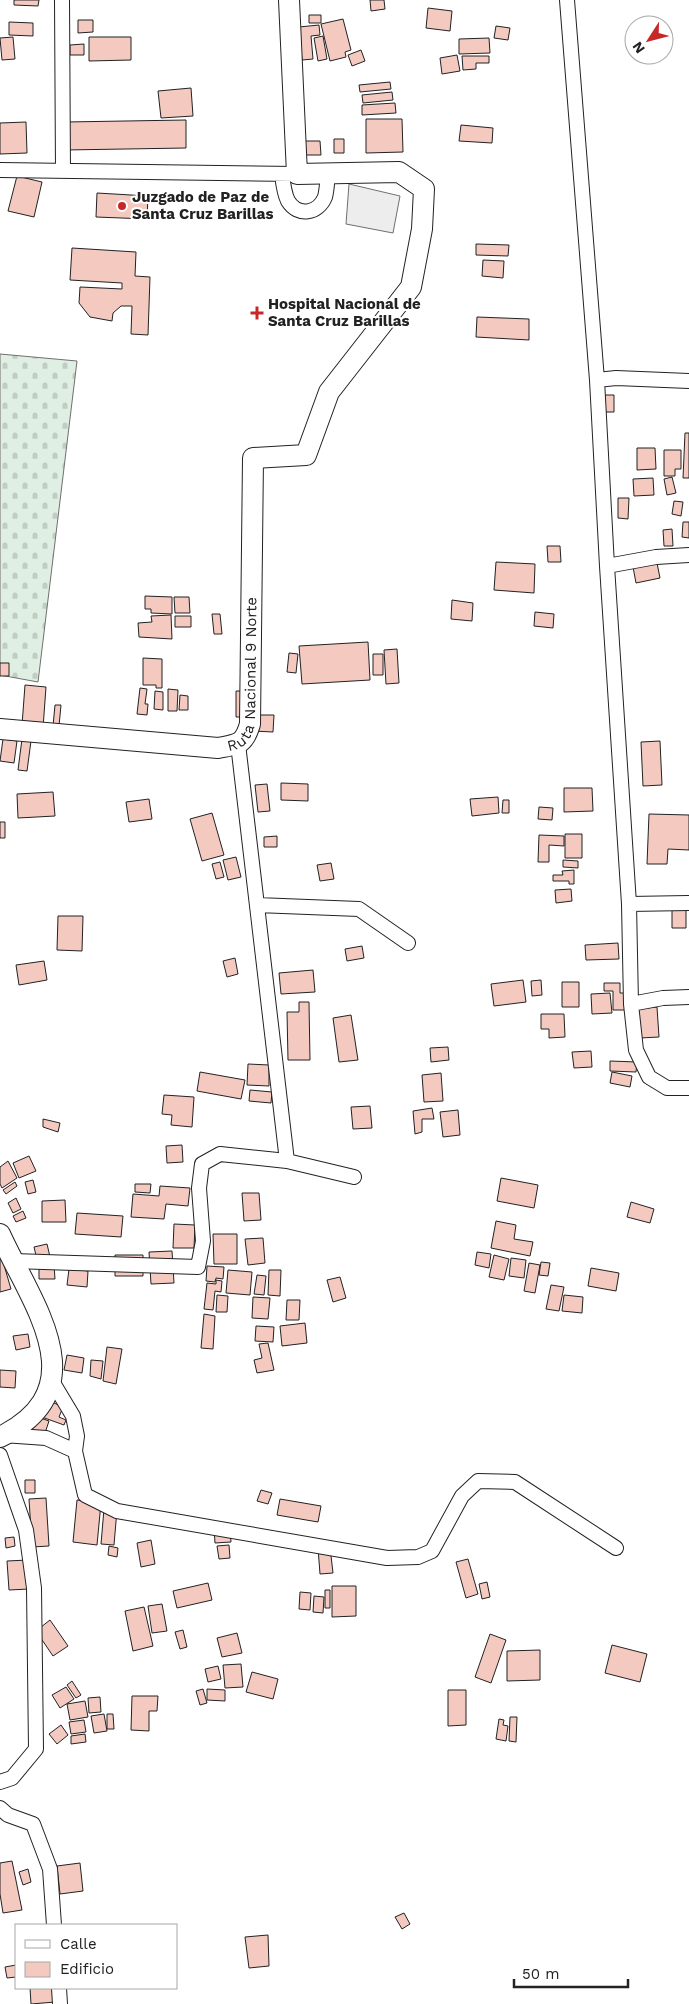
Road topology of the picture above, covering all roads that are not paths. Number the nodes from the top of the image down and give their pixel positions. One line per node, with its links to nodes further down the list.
1 (62, 0): 5 (street)
2 (289, 0): 6 (street)
3 (567, 0): 8 (street)
4 (0, 170): 5 (street)
5 (63, 171): 6 (street)
6 (290, 174): 7 (street); 7 (street)
7 (328, 174): 13 (street, Ruta Nacional 9 Norte)
8 (597, 380): 9 (street); 11 (street)
9 (689, 381)
10 (689, 555): 11 (street)
11 (606, 566): 15 (street)
12 (0, 730): 13 (street, Ruta Nacional 9 Norte)
13 (238, 744): 16 (street)
14 (689, 903): 15 (street)
15 (629, 904): 19 (street)
16 (257, 905): 17 (street); 21 (street)
17 (408, 943)
18 (689, 997): 19 (street)
19 (631, 1004): 20 (street)
20 (689, 1088)
21 (287, 1160): 22 (street); 24 (street)
22 (354, 1177)
23 (0, 1234): 24 (street)
24 (13, 1261): 25 (street)
25 (52, 1381): 26 (street); 27 (street)
26 (2, 1436): 27 (street)
27 (75, 1451): 29 (street)
28 (0, 1456): 30 (street)
29 (616, 1548)
30 (0, 1782)
31 (0, 1808): 32 (street)
32 (54, 1924)
33 (59, 1989): 34 (street)
34 (60, 2004)

